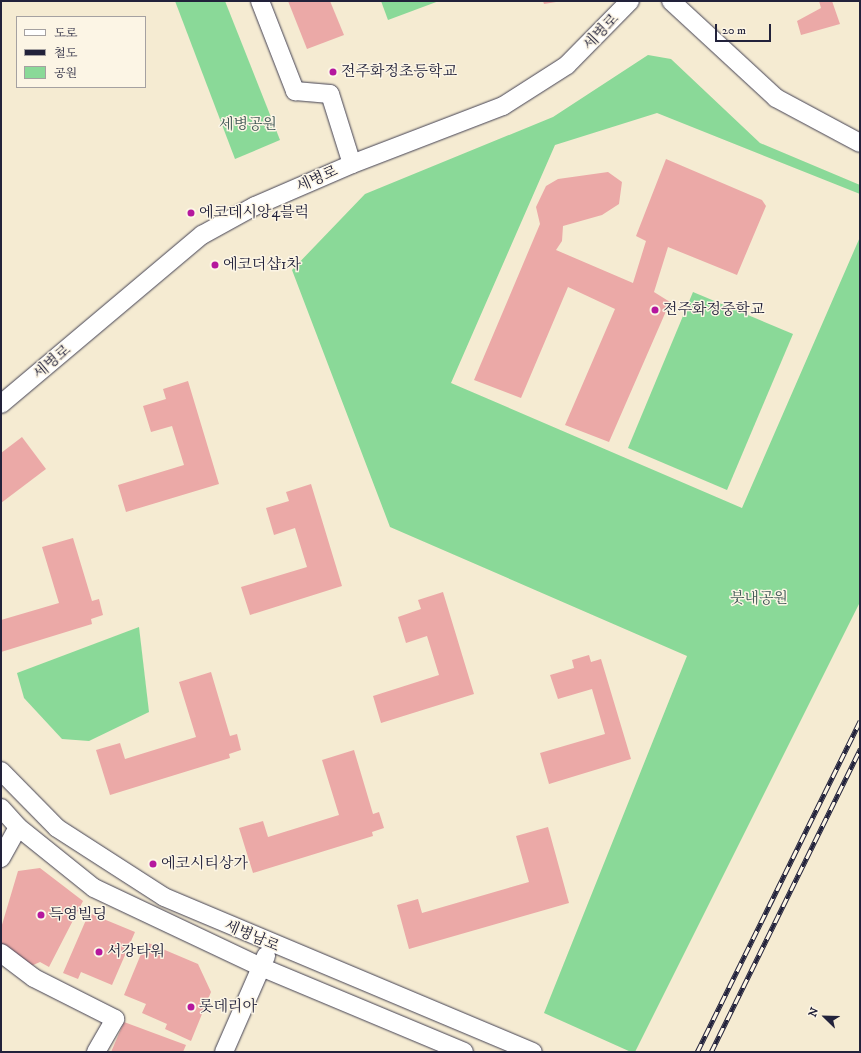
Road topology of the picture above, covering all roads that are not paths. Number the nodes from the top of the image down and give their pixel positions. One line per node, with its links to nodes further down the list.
1 (260, 1): 5 (street)
2 (630, 1): 5 (street, 세병로)
3 (671, 1): 4 (street)
4 (860, 143)
5 (352, 164): 6 (street, 세병로)
6 (1, 404)
7 (1, 771): 11 (street, 세병남로)
8 (1, 808): 9 (street, 세병남로)
9 (18, 827): 10 (street); 13 (street, 세병남로)
10 (1, 858)
11 (271, 944): 13 (street); 17 (street, 세병남로)
12 (1, 953): 14 (street)
13 (261, 967): 15 (street); 16 (street, 세병남로)
14 (96, 1052)
15 (224, 1052)
16 (464, 1052)
17 (533, 1052)

